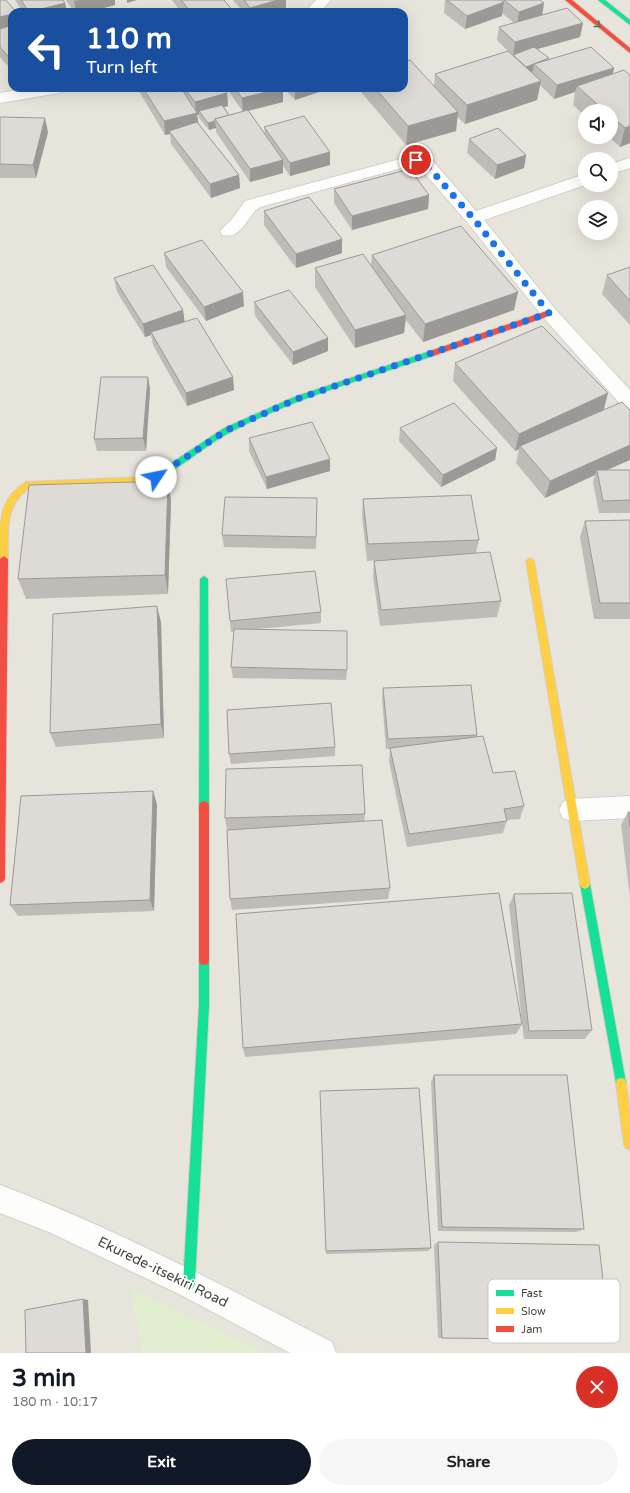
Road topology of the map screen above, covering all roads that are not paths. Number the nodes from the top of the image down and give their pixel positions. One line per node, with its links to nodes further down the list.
1 (324, 0): 4 (street)
2 (568, 0): 6 (street, one-way to 6)
3 (601, 0): 5 (street)
4 (316, 8)
5 (630, 23)
6 (630, 51)
7 (35, 92): 8 (street)
8 (0, 98)
9 (630, 163): 10 (street)
10 (618, 167)
11 (578, 181): 12 (street)
12 (473, 218): 13 (street); 14 (street)
13 (228, 231)
14 (549, 313): 15 (street); 18 (street)
15 (630, 402)
16 (530, 560): 20 (street)
17 (204, 579): 24 (street)
18 (1, 770): 21 (street)
19 (630, 807): 20 (street)
20 (571, 810): 22 (street)
21 (0, 878)
22 (630, 1144)
23 (0, 1199): 24 (street, Ekurede-itsekiri Road)
24 (189, 1284): 25 (street, Ekurede-itsekiri Road)
25 (321, 1353)

